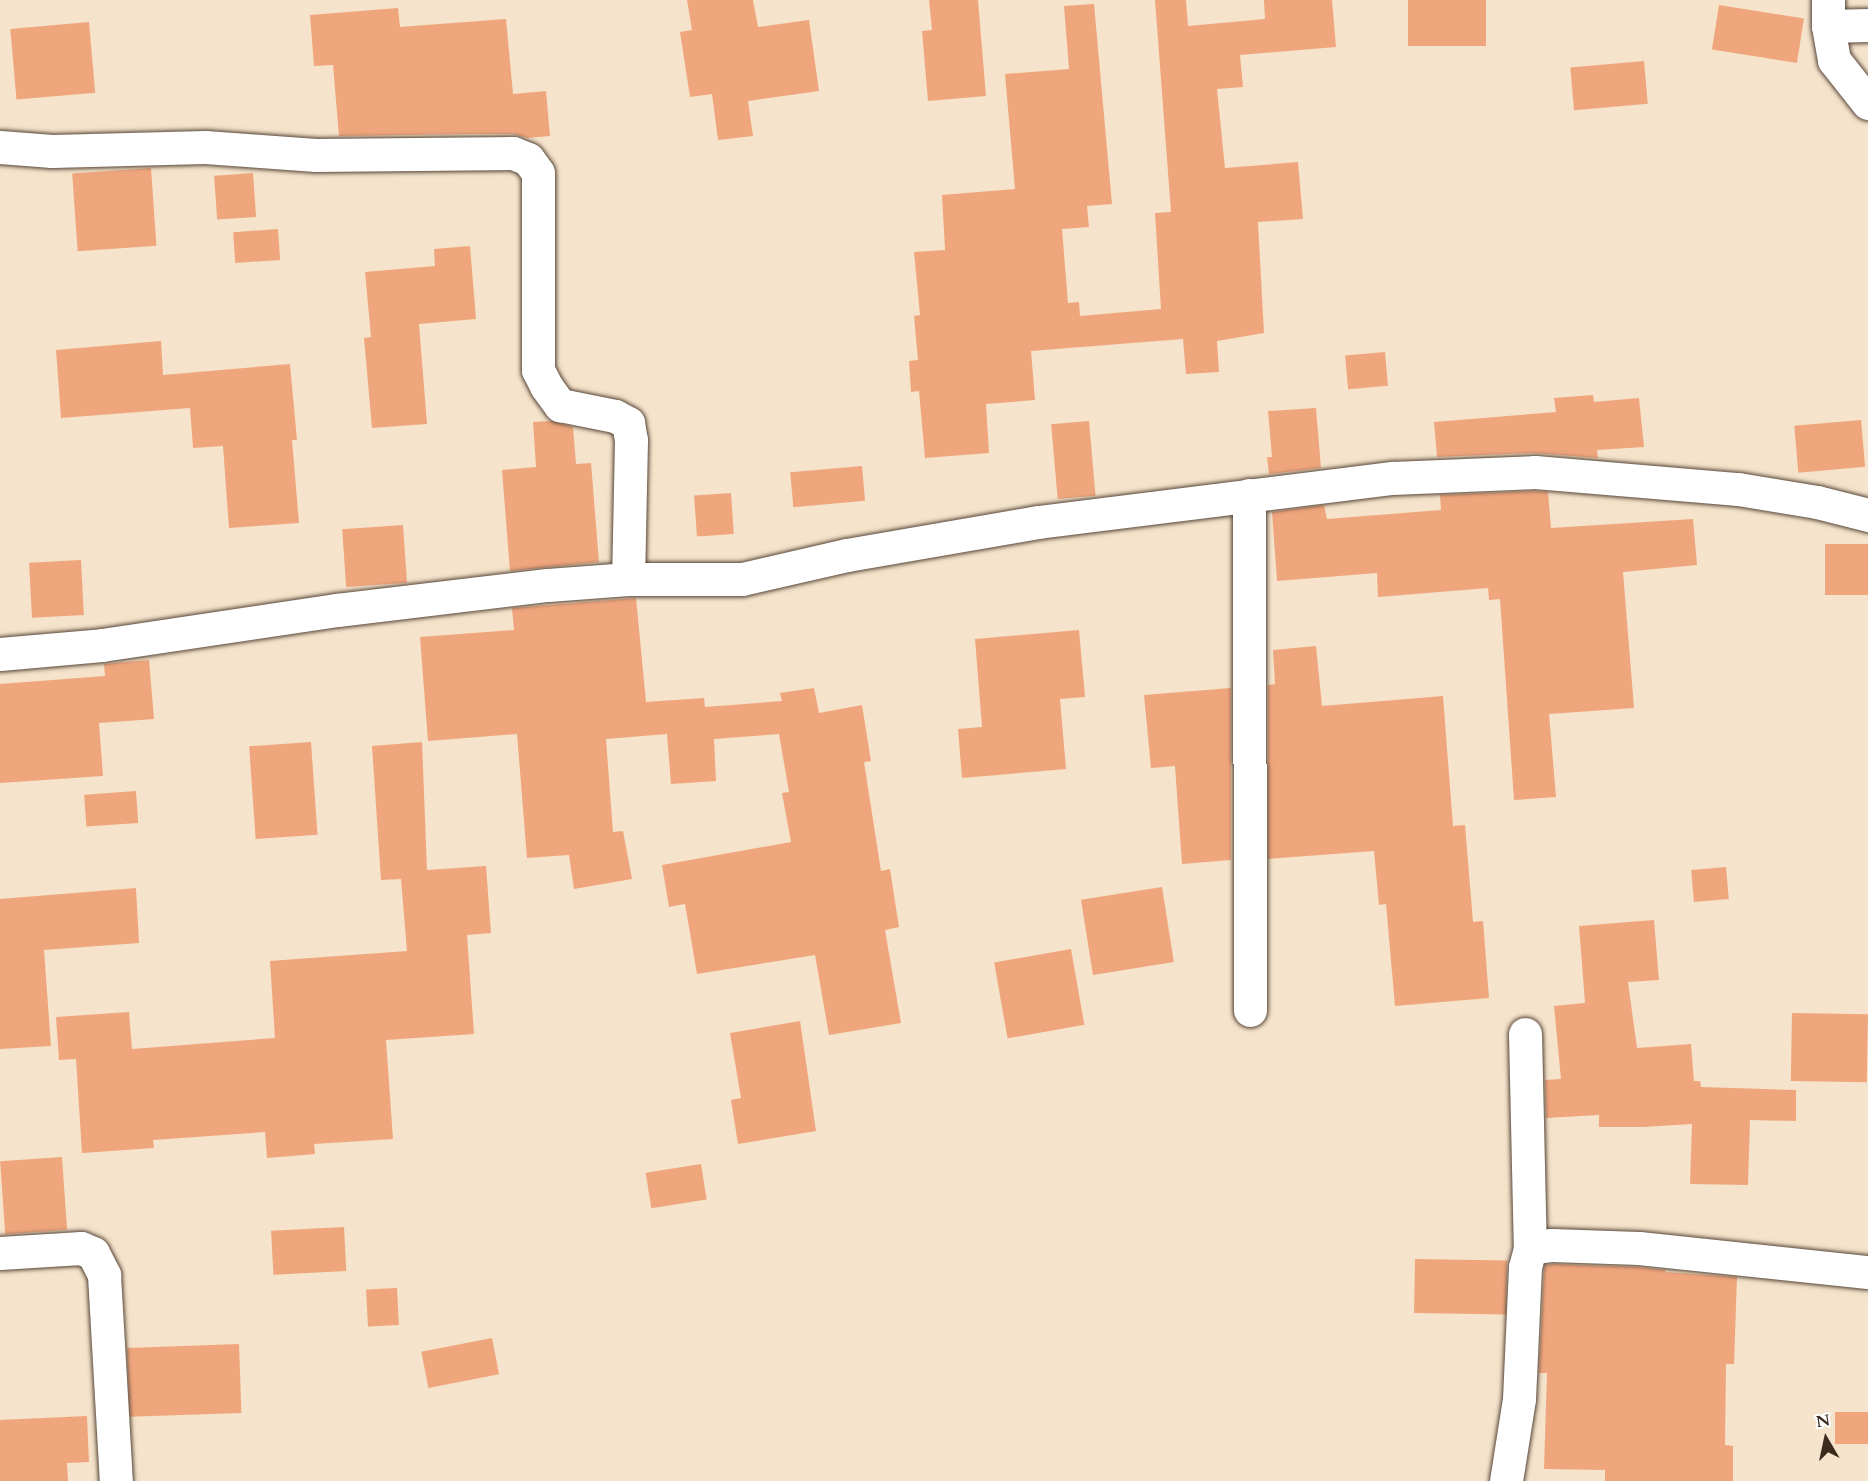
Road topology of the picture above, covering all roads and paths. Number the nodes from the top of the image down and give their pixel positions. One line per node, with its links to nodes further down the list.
1 (1828, 13): 2 (street); 3 (street)
2 (1868, 25)
3 (1868, 103)
4 (0, 147): 7 (street)
5 (1249, 495): 6 (street); 7 (street); 9 (street)
6 (1868, 515)
7 (628, 579): 8 (street)
8 (0, 654)
9 (1250, 1010)
10 (1525, 1034): 11 (street)
11 (1530, 1248): 13 (street); 15 (street)
12 (0, 1253): 14 (street)
13 (1868, 1272)
14 (116, 1481)
15 (1506, 1481)

